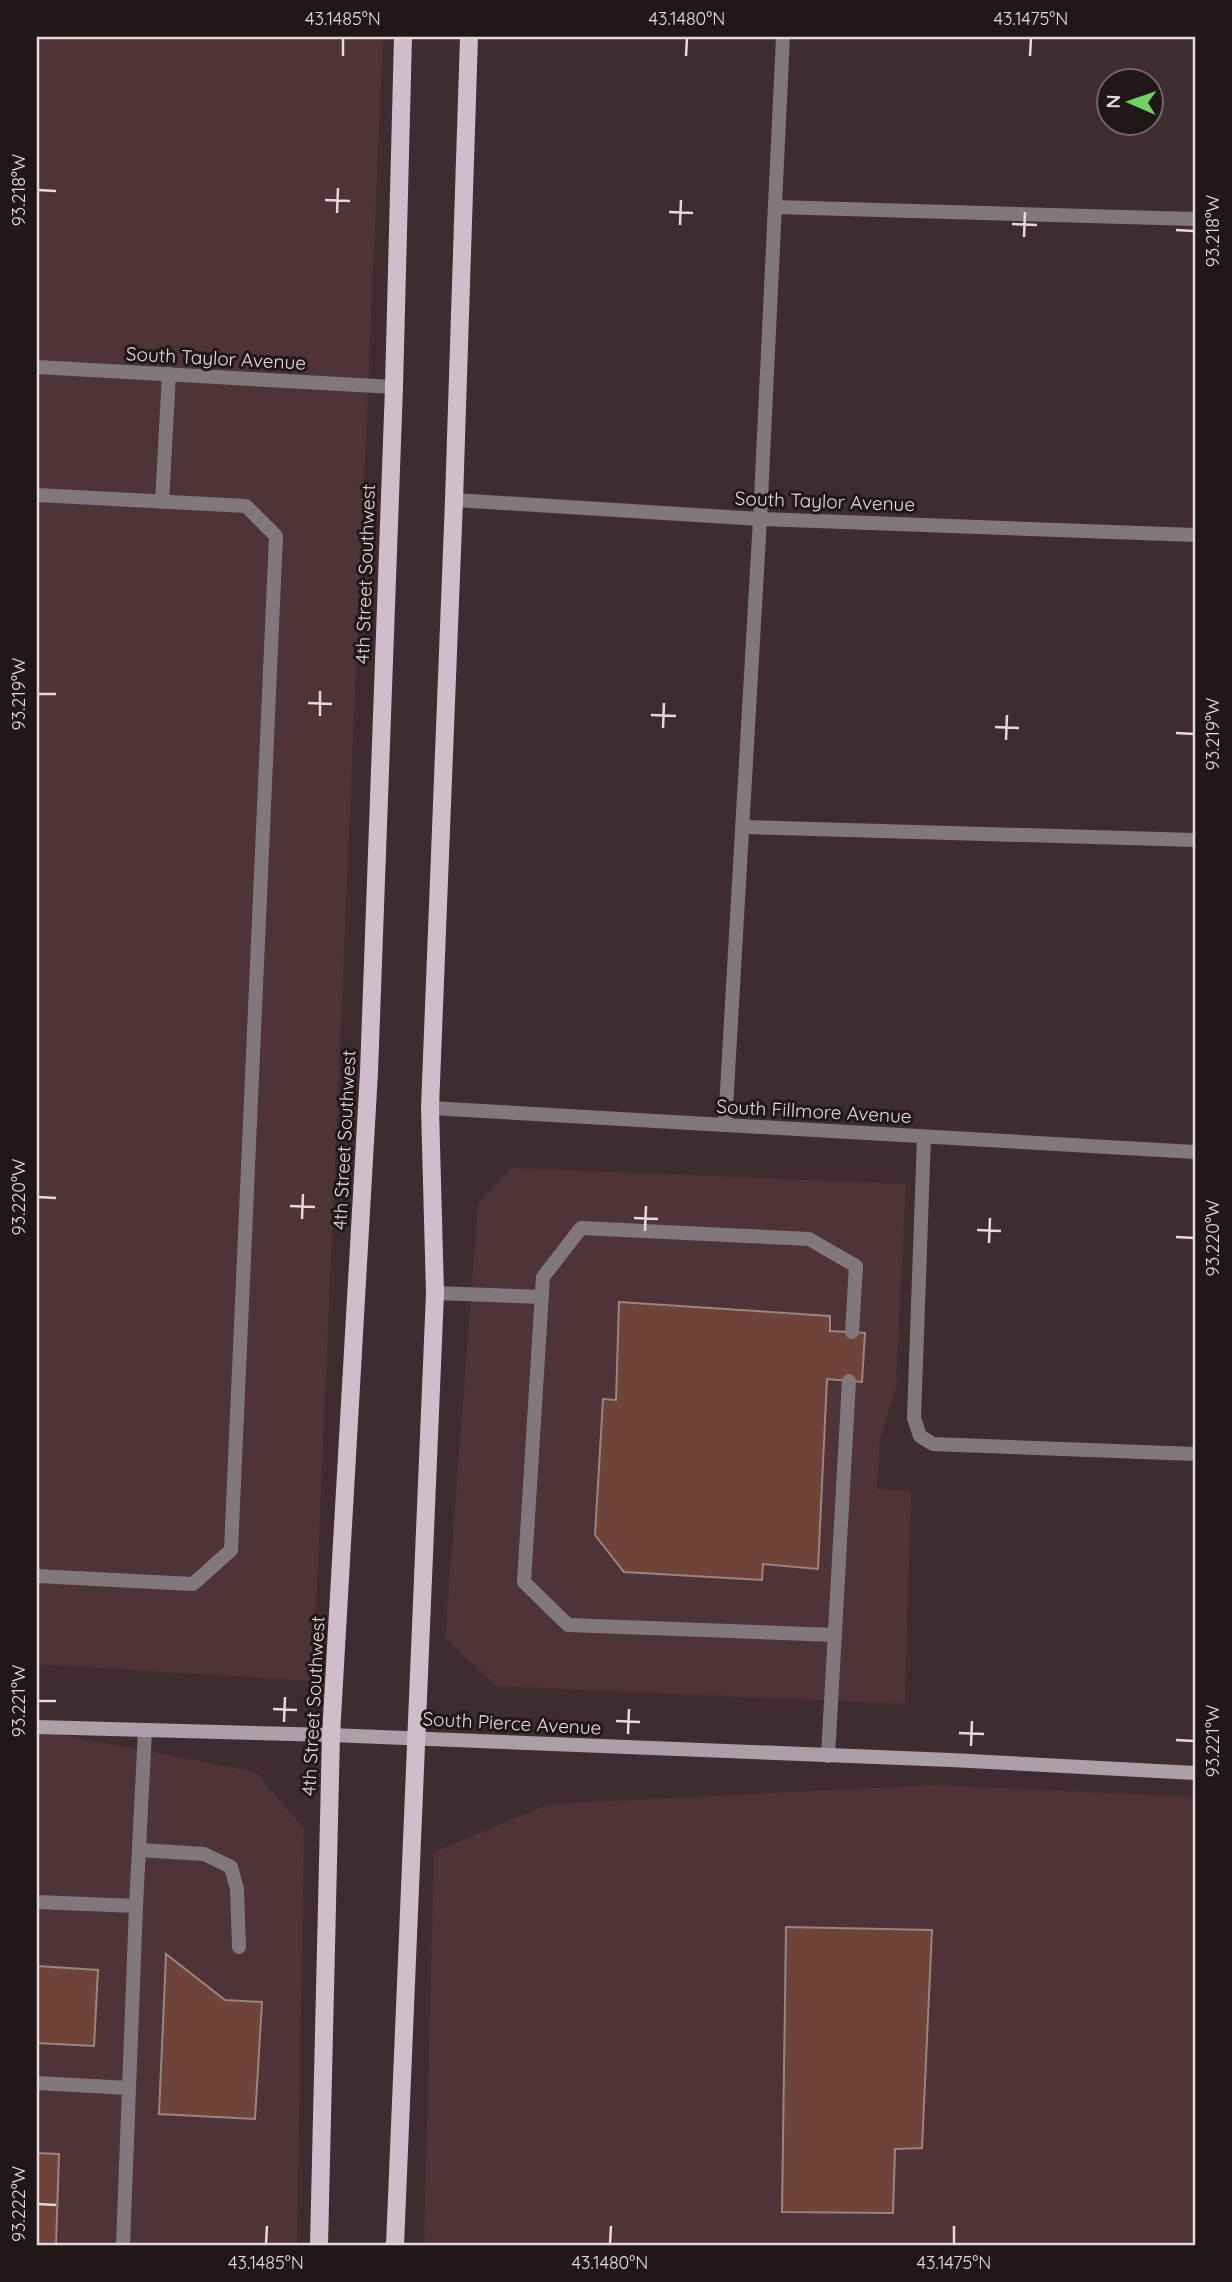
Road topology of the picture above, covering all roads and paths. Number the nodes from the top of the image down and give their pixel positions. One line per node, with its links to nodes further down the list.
1 (403, 37): 8 (main road, 4th Street Southwest)
2 (469, 37): 10 (main road)
3 (783, 37): 4 (street)
4 (775, 207): 5 (street); 12 (street)
5 (1195, 219)
6 (37, 367): 7 (street, South Taylor Avenue)
7 (169, 374): 8 (street, South Taylor Avenue); 11 (street)
8 (394, 387): 29 (main road, 4th Street Southwest)
9 (37, 495): 11 (street)
10 (454, 500): 12 (street, South Taylor Avenue); 16 (main road)
11 (162, 502): 25 (street)
12 (760, 519): 13 (street, South Taylor Avenue); 14 (street)
13 (1195, 535)
14 (743, 827): 15 (street); 17 (street)
15 (1195, 840)
16 (430, 1108): 17 (street, South Fillmore Avenue); 20 (main road)
17 (725, 1125): 18 (street, South Fillmore Avenue)
18 (924, 1136): 19 (street, South Fillmore Avenue); 24 (street)
19 (1195, 1152)
20 (435, 1293): 21 (street); 30 (main road)
21 (541, 1297): 22 (street); 26 (street)
22 (852, 1332)
23 (849, 1381): 26 (street)
24 (1195, 1454)
25 (37, 1576)
26 (835, 1635): 31 (street)
27 (37, 1727): 28 (main road, South Pierce Avenue)
28 (145, 1731): 29 (main road, South Pierce Avenue); 33 (street)
29 (331, 1735): 30 (main road, South Pierce Avenue); 40 (main road, 4th Street Southwest)
30 (416, 1738): 31 (main road, South Pierce Avenue); 41 (main road)
31 (828, 1756): 32 (main road, South Pierce Avenue)
32 (1195, 1773)
33 (140, 1850): 35 (street); 36 (street)
34 (37, 1902): 35 (street)
35 (136, 1906): 38 (street)
36 (239, 1947)
37 (37, 2083): 38 (street)
38 (129, 2088): 39 (street)
39 (123, 2245)
40 (318, 2245)
41 (395, 2245)

